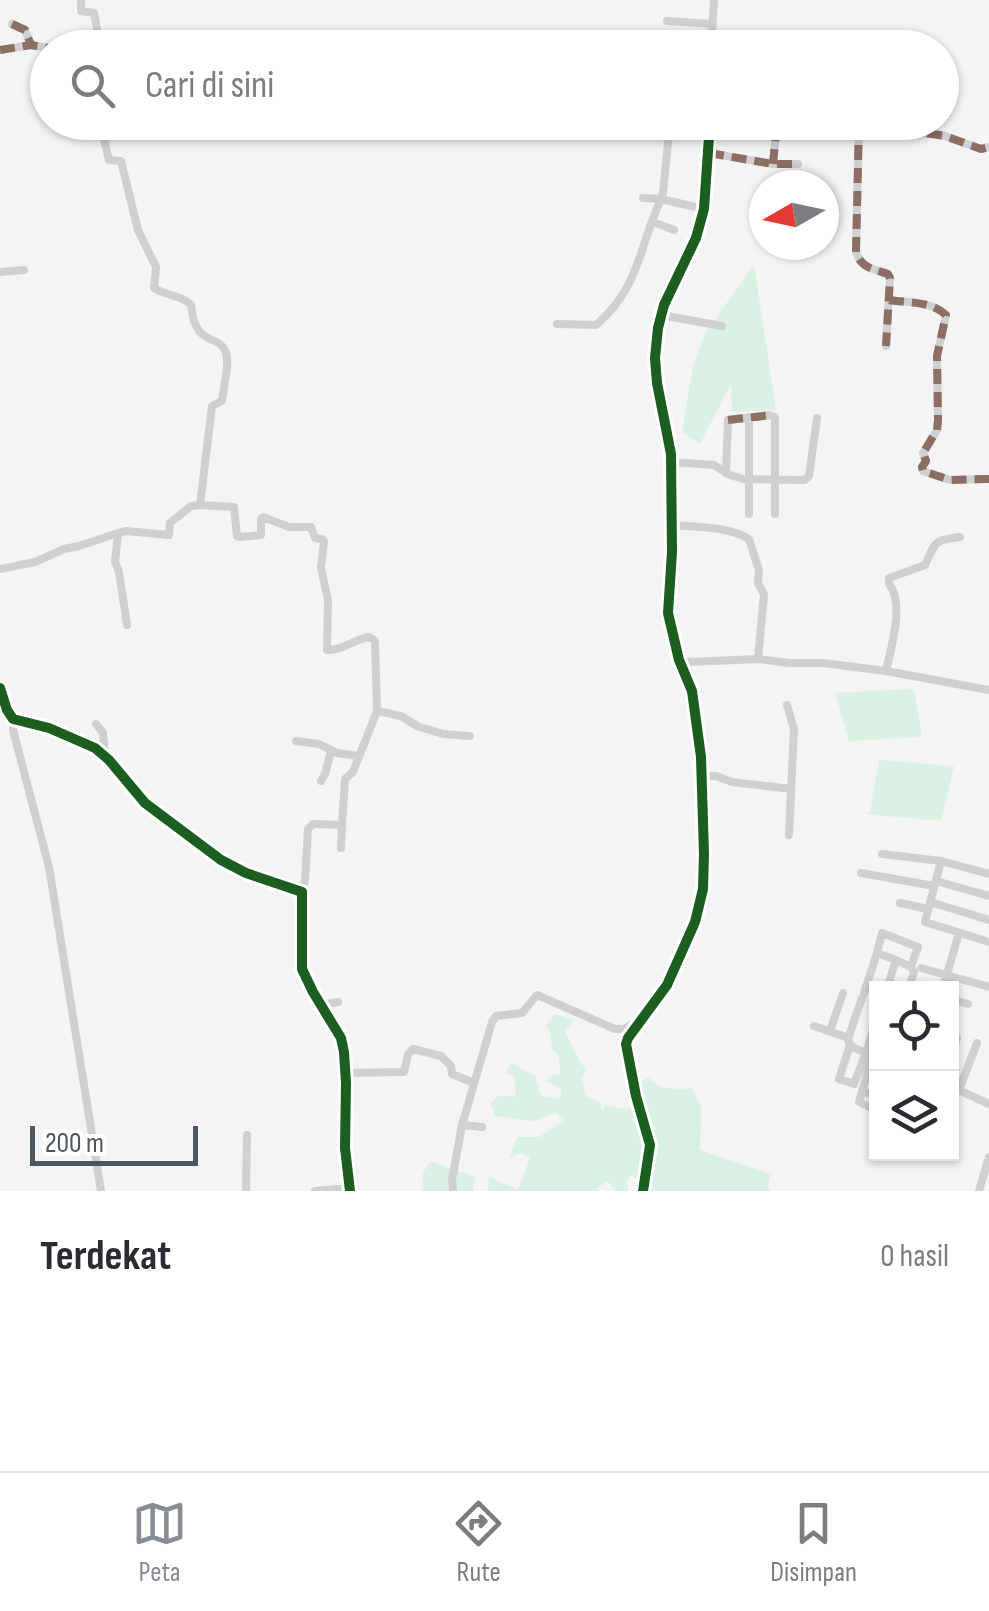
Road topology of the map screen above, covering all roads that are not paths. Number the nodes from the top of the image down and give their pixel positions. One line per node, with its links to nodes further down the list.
1 (82, 0): 6 (street)
2 (714, 0): 5 (street)
3 (666, 21): 5 (street)
4 (12, 24): 8 (street)
5 (712, 24): 7 (street)
6 (97, 30)
7 (712, 30)
8 (30, 42)
9 (30, 45): 10 (street)
10 (0, 50)
11 (104, 140): 40 (street)
12 (669, 140): 22 (street)
13 (709, 140): 18 (street)
14 (775, 140): 19 (street)
15 (859, 140): 28 (street)
16 (955, 140): 17 (street)
17 (989, 147)
18 (709, 153): 19 (street); 23 (street)
19 (773, 164): 20 (street)
20 (798, 164)
21 (643, 198): 22 (street)
22 (661, 199): 23 (street); 24 (street)
23 (704, 208): 29 (street)
24 (653, 222): 25 (street); 30 (street)
25 (674, 230)
26 (24, 270): 27 (street)
27 (0, 272)
28 (889, 300): 32 (street); 37 (street)
29 (661, 315): 31 (street); 35 (street)
30 (557, 324)
31 (722, 326)
32 (886, 346)
33 (748, 417): 36 (street); 38 (street); 39 (street)
34 (817, 418): 39 (street)
35 (671, 462): 36 (street); 43 (street)
36 (726, 473): 38 (street)
37 (989, 478)
38 (748, 479): 39 (street); 41 (street)
39 (774, 480): 42 (street)
40 (200, 505): 44 (street); 54 (street)
41 (749, 514)
42 (775, 514)
43 (672, 525): 48 (street); 49 (street)
44 (118, 532): 46 (street); 47 (street)
45 (960, 537): 50 (street)
46 (0, 569)
47 (127, 626)
48 (679, 660): 49 (street); 62 (street)
49 (758, 660): 50 (street)
50 (886, 671): 52 (street)
51 (0, 688): 55 (street)
52 (989, 690)
53 (787, 705): 64 (street)
54 (377, 711): 57 (street); 61 (street)
55 (13, 719): 60 (street); 115 (street)
56 (96, 724): 60 (street)
57 (470, 736)
58 (296, 741): 59 (street)
59 (331, 750): 61 (street); 63 (street)
60 (105, 756): 73 (street)
61 (358, 756): 65 (street)
62 (703, 776): 64 (street); 94 (street)
63 (320, 781)
64 (791, 790): 66 (street)
65 (342, 825): 67 (street); 73 (street)
66 (789, 835)
67 (341, 848)
68 (882, 854): 69 (street)
69 (941, 861): 71 (street); 72 (street)
70 (861, 873): 72 (street)
71 (989, 874)
72 (935, 884): 74 (street); 76 (street)
73 (302, 892): 93 (street)
74 (989, 896)
75 (900, 903): 76 (street)
76 (929, 906): 77 (street); 78 (street)
77 (989, 920)
78 (959, 933): 79 (street); 84 (street)
79 (989, 942)
80 (877, 954): 81 (street); 82 (street); 97 (street)
81 (896, 960): 82 (street); 85 (street)
82 (911, 968): 86 (street)
83 (922, 968): 84 (street)
84 (947, 975): 87 (street); 88 (street)
85 (889, 981)
86 (911, 981)
87 (945, 981)
88 (989, 986)
89 (844, 993): 96 (street)
90 (959, 1001): 92 (street)
91 (338, 1002): 93 (street)
92 (968, 1004)
93 (320, 1005): 102 (street)
94 (642, 1019): 104 (street); 119 (street)
95 (814, 1026): 96 (street)
96 (830, 1031): 97 (street)
97 (849, 1042): 99 (street); 100 (street)
98 (977, 1043): 103 (street)
99 (869, 1054)
100 (869, 1057)
101 (869, 1060): 105 (street)
102 (345, 1073): 104 (street); 114 (street)
103 (959, 1081)
104 (474, 1083): 110 (street)
105 (862, 1091): 107 (street); 109 (street)
106 (959, 1091): 108 (street)
107 (869, 1094)
108 (989, 1104)
109 (869, 1107)
110 (462, 1125): 111 (street); 118 (street)
111 (482, 1127)
112 (247, 1136): 116 (street)
113 (989, 1157): 120 (street)
114 (350, 1190): 117 (street)
115 (101, 1191)
116 (246, 1191)
117 (315, 1191)
118 (453, 1191)
119 (643, 1191)
120 (979, 1191)

